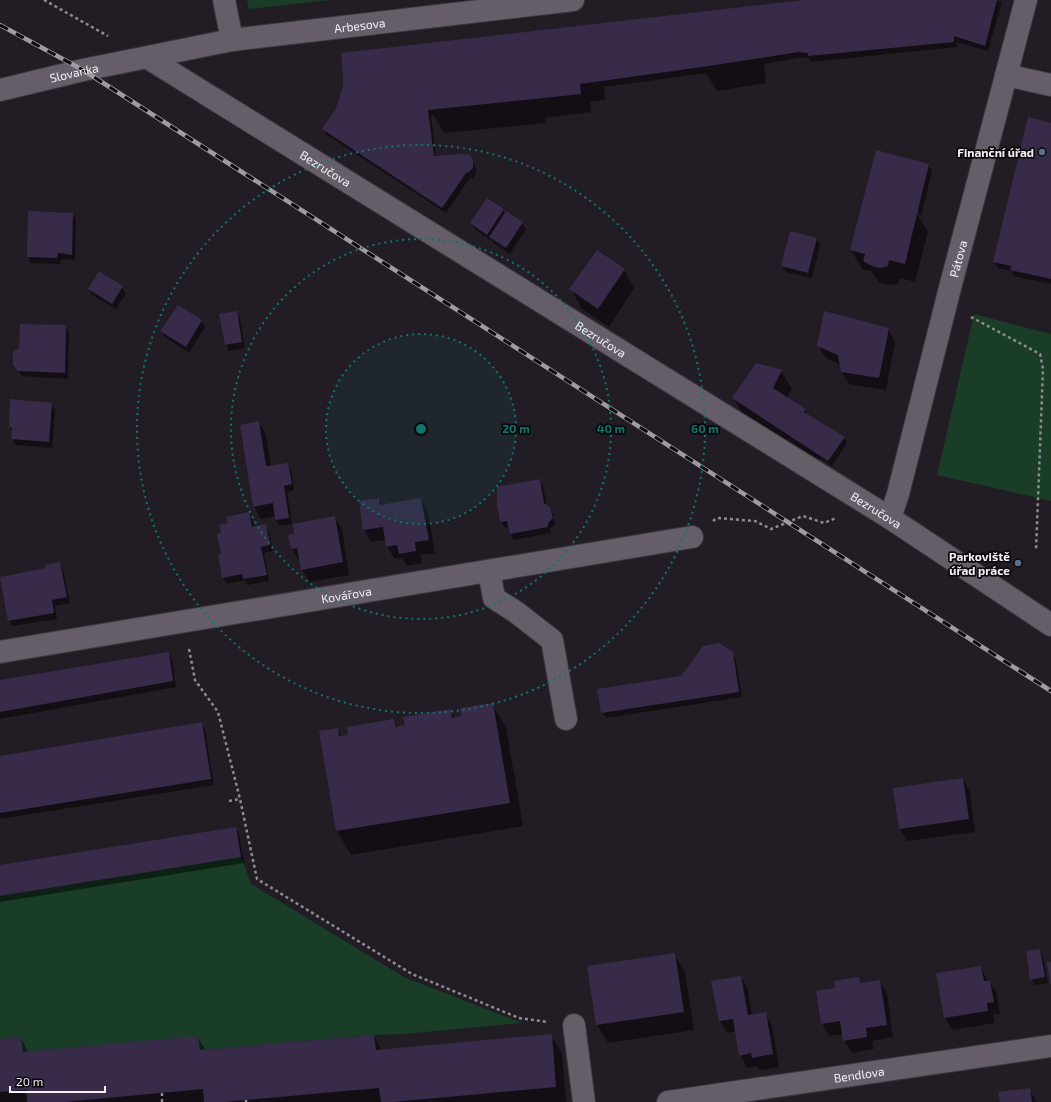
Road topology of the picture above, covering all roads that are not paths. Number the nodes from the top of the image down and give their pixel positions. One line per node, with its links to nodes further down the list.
1 (224, 0): 4 (street)
2 (573, 0): 4 (street, Arbesova)
3 (1026, 0): 6 (street, Pátova)
4 (232, 40): 5 (street, Arbesova)
5 (148, 58): 8 (street, Slovanka); 9 (street, Bezručova)
6 (1006, 76): 7 (street); 9 (street, Pátova)
7 (1051, 85)
8 (0, 90)
9 (890, 518): 12 (street, Bezručova)
10 (692, 538): 11 (street, Kovářova)
11 (489, 571): 13 (street, Kovářova); 14 (street)
12 (1051, 625)
13 (0, 652)
14 (566, 719)
15 (574, 1025): 17 (street)
16 (1051, 1046): 18 (street, Bendlova)
17 (584, 1102)
18 (668, 1102)

